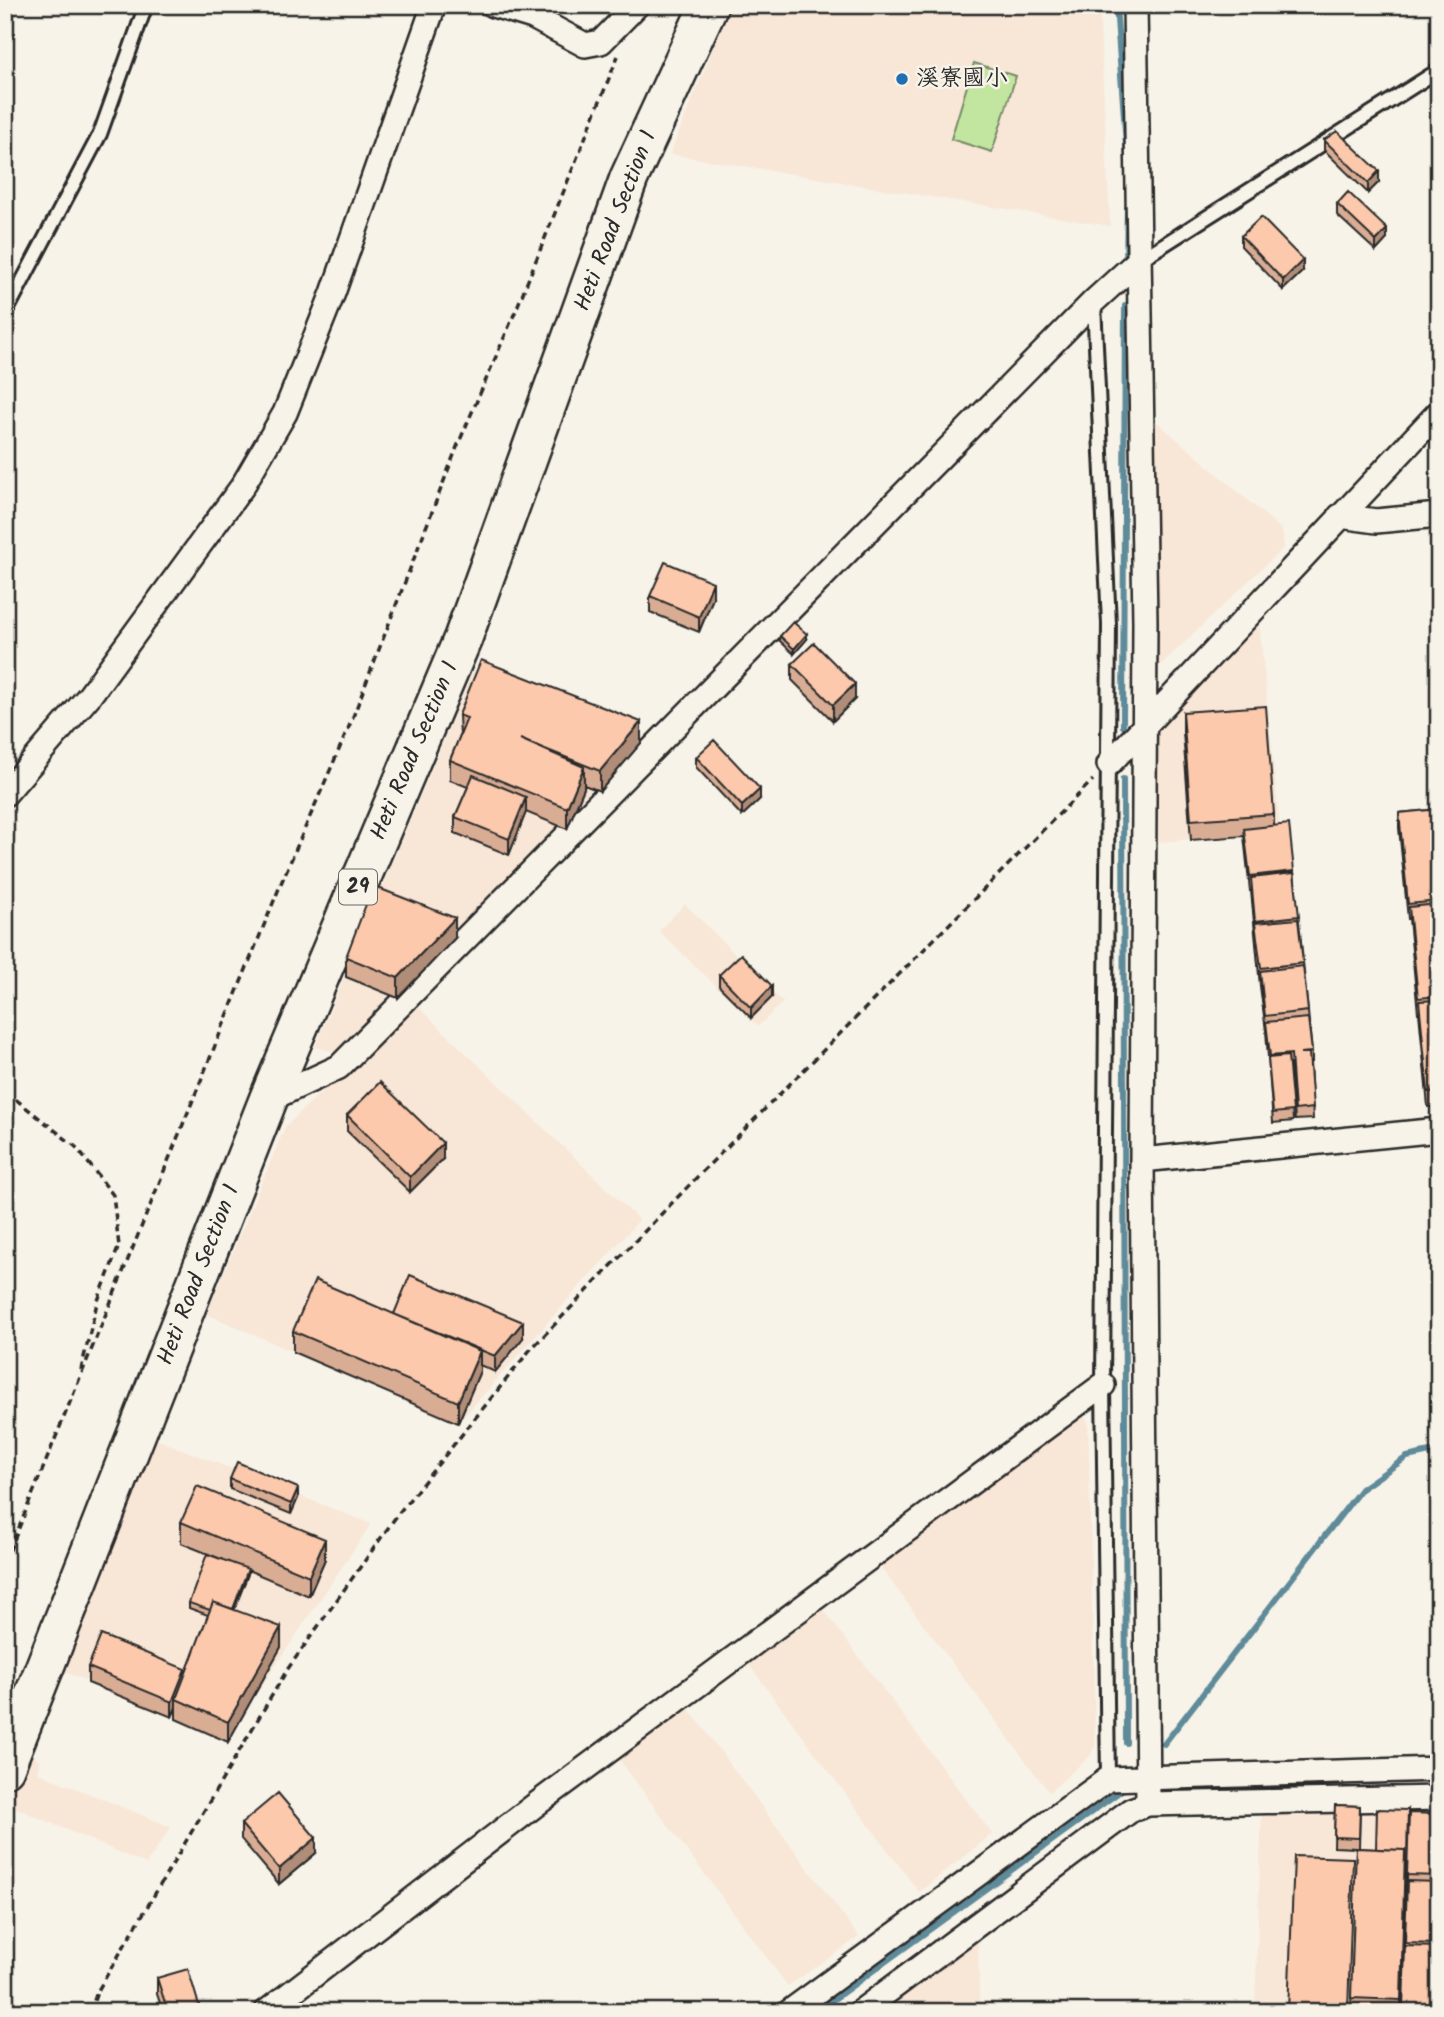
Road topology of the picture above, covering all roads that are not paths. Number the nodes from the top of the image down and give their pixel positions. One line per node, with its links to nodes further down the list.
1 (146, 5): 10 (lane)
2 (434, 5): 16 (street)
3 (493, 5): 4 (street)
4 (637, 5)
5 (709, 5): 17 (main road, Heti Road Section 1 / 29)
6 (1135, 5): 8 (street)
7 (1439, 70): 8 (lane)
8 (1138, 261): 9 (street); 14 (street)
9 (1094, 301): 15 (lane); 17 (street)
10 (5, 314)
11 (1439, 412): 13 (street)
12 (1439, 515): 13 (street)
13 (1340, 516): 14 (street)
14 (1143, 729): 15 (street); 19 (street)
15 (1109, 764): 20 (lane)
16 (5, 794)
17 (268, 1100): 21 (main road, Heti Road Section 1 / 29)
18 (1439, 1130): 19 (street)
19 (1142, 1160): 23 (street)
20 (1103, 1385): 24 (lane); 27 (street)
21 (5, 1768)
22 (1439, 1769): 23 (street)
23 (1146, 1776): 24 (street); 26 (street)
24 (1108, 1779): 28 (street)
25 (1439, 1798): 26 (street)
26 (1148, 1804): 29 (street)
27 (266, 2012)
28 (789, 2012)
29 (860, 2012)

